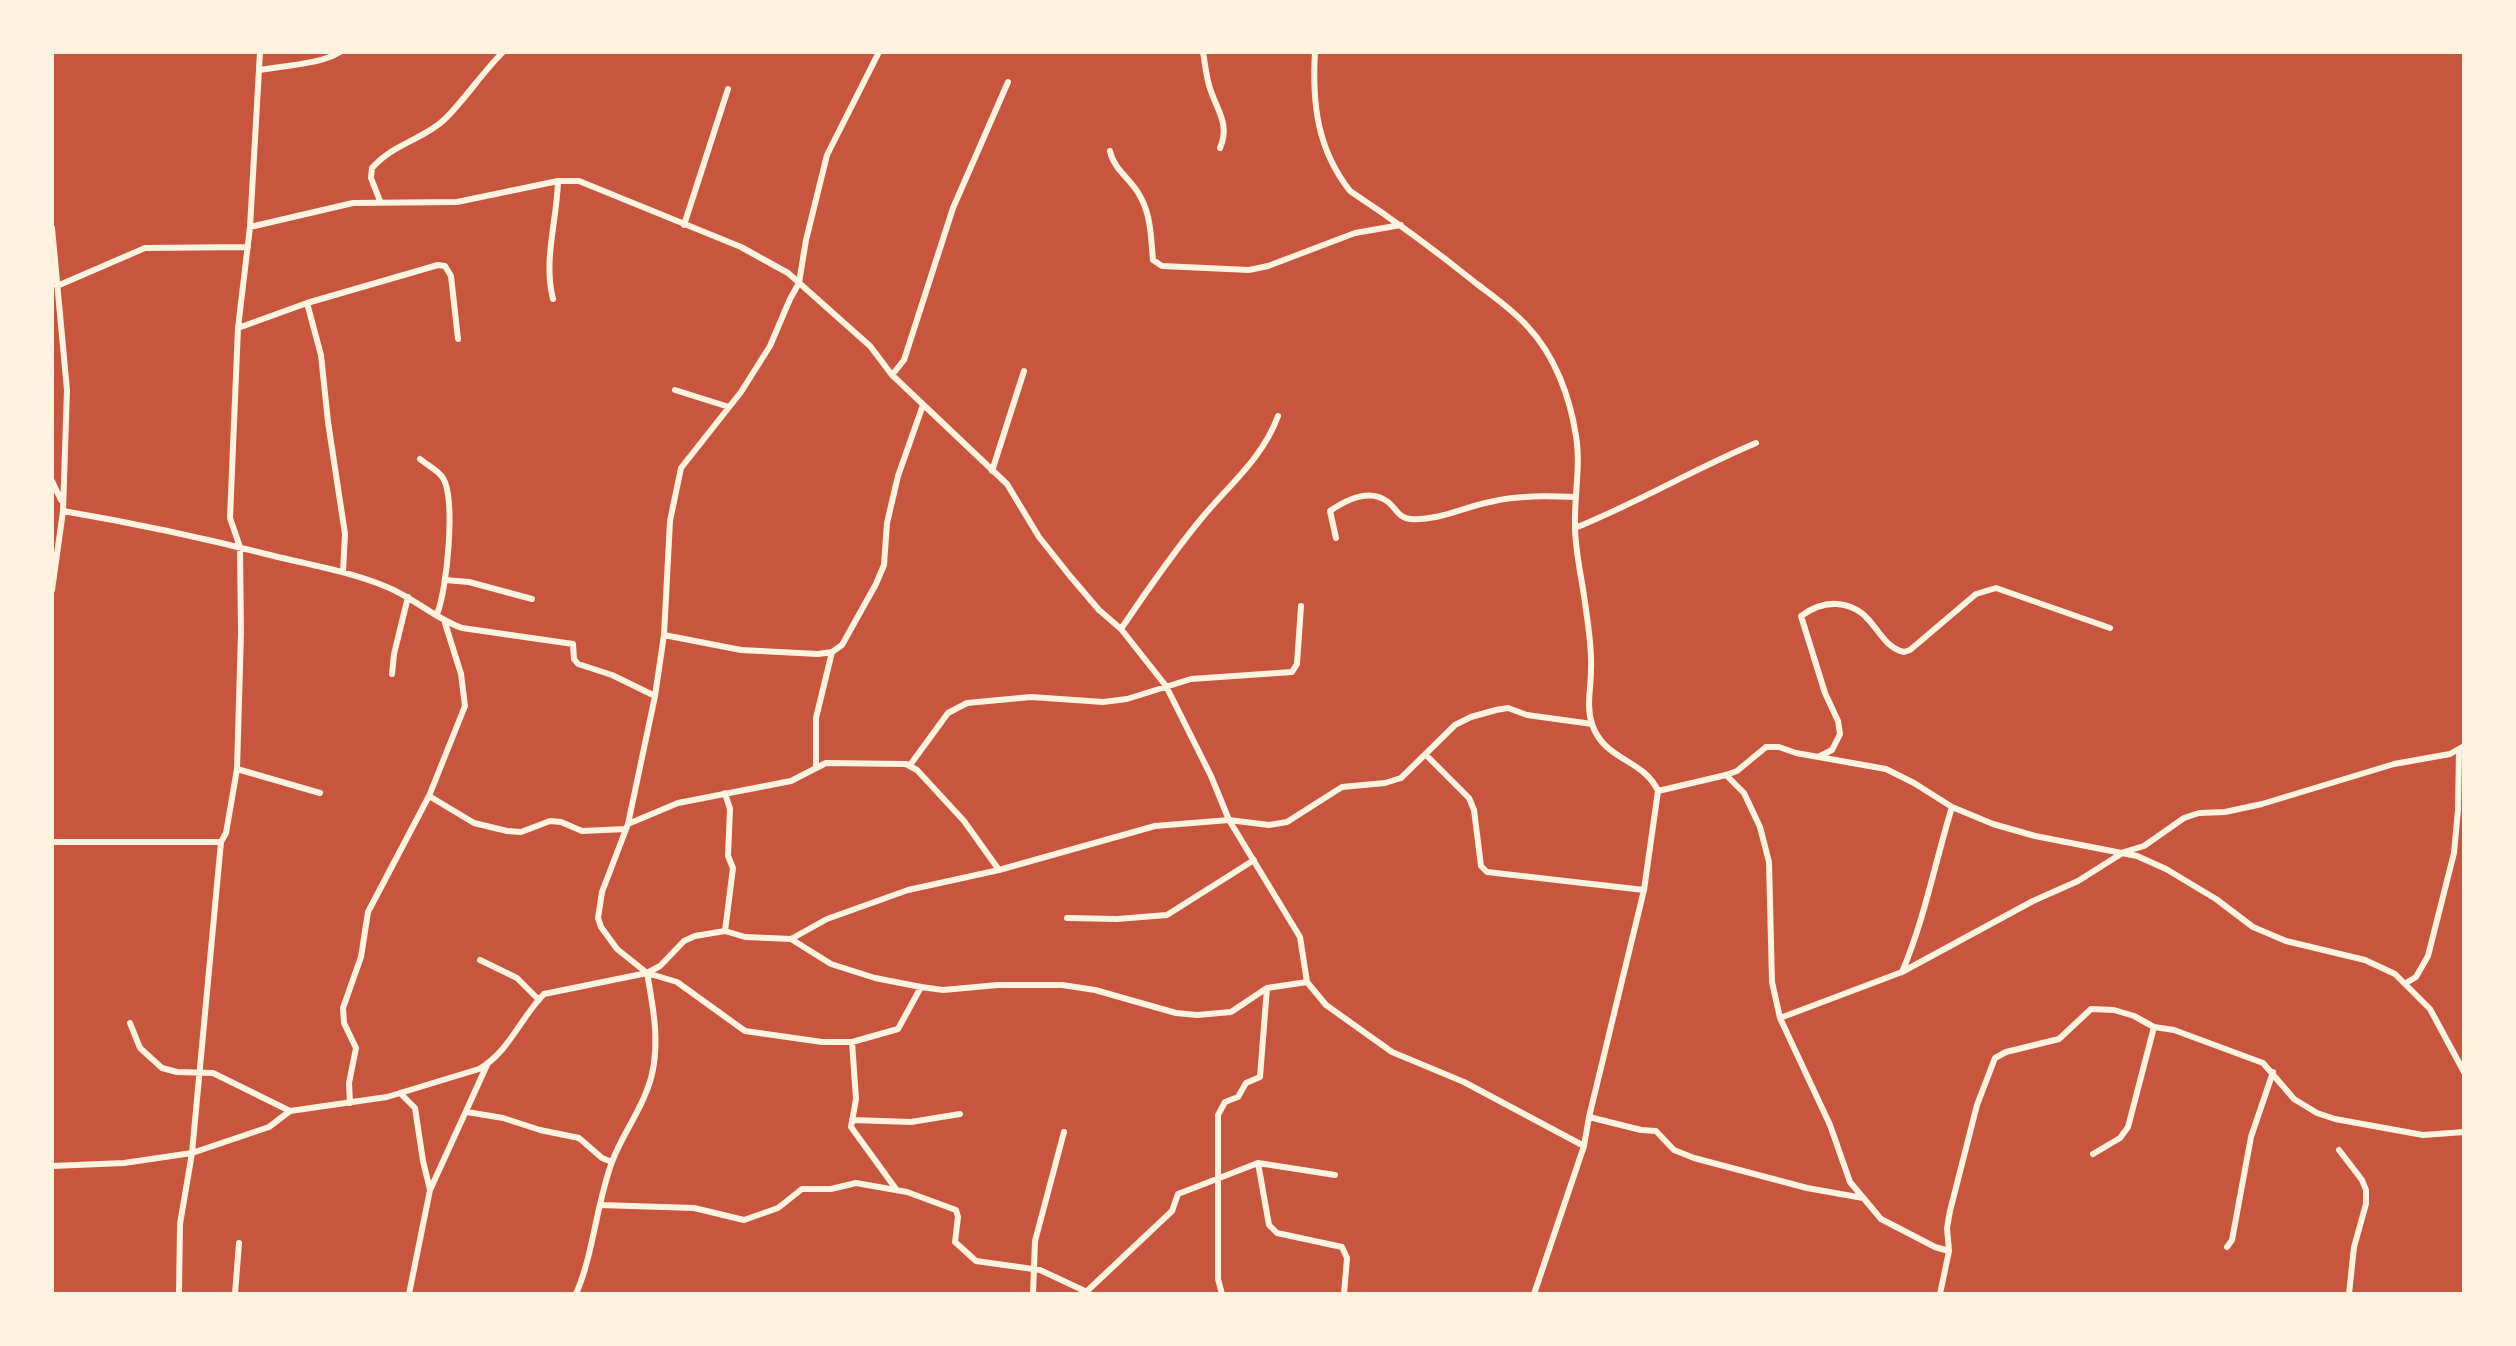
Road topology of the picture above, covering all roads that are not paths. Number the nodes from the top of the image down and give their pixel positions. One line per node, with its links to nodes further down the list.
1 (260, 52): 7 (street)
2 (340, 52): 7 (street)
3 (503, 52): 13 (street)
4 (879, 52): 19 (street)
5 (1203, 52): 10 (street)
6 (1315, 52): 15 (street)
7 (260, 70): 16 (street)
8 (1008, 82): 26 (street)
9 (728, 89): 14 (street)
10 (1220, 148)
11 (1110, 151): 15 (street)
12 (558, 181): 13 (street); 14 (street); 21 (street)
13 (380, 201): 16 (street)
14 (684, 225): 19 (street)
15 (1401, 225): 35 (street)
16 (250, 227): 18 (street)
17 (52, 228): 20 (street)
18 (248, 247): 20 (street); 23 (street)
19 (799, 283): 26 (street); 29 (street)
20 (57, 286): 36 (street)
21 (553, 299)
22 (307, 303): 23 (street); 24 (street); 40 (street)
23 (238, 328): 39 (street)
24 (458, 339)
25 (1024, 371): 33 (street)
26 (892, 375): 28 (street)
27 (675, 390): 29 (street)
28 (923, 405): 33 (street); 51 (street)
29 (729, 407): 50 (street)
30 (1278, 416): 49 (street)
31 (1756, 443): 37 (street)
32 (420, 459): 41 (street)
33 (992, 471): 49 (street)
34 (52, 481): 36 (street)
35 (1576, 497): 37 (street); 38 (street)
36 (62, 507): 39 (street); 42 (street)
37 (1575, 528): 55 (street)
38 (1336, 538)
39 (240, 547): 40 (street); 61 (street)
40 (343, 572): 43 (street)
41 (445, 580): 44 (street); 46 (street)
42 (52, 590)
43 (408, 597): 46 (street); 52 (street)
44 (532, 599)
45 (1301, 606): 53 (street)
46 (437, 614): 47 (street)
47 (445, 623): 54 (street); 66 (street)
48 (2110, 628): 58 (street)
49 (1121, 629): 53 (street)
50 (664, 635): 51 (street); 54 (street)
51 (832, 652): 60 (street)
52 (392, 674)
53 (1166, 686): 59 (street); 68 (street)
54 (655, 696): 69 (street)
55 (1592, 724): 57 (street); 63 (street)
56 (2461, 748): 72 (street); 83 (street)
57 (1426, 755): 68 (street); 75 (street)
58 (1819, 756): 62 (street); 67 (street)
59 (910, 765): 60 (street); 74 (street)
60 (816, 767): 65 (street)
61 (237, 769): 64 (street); 71 (street)
62 (1726, 775): 63 (street); 87 (street)
63 (1658, 791): 75 (street)
64 (320, 793)
65 (725, 793): 69 (street); 77 (street)
66 (429, 796): 69 (street); 96 (street)
67 (1952, 807): 72 (street); 80 (street)
68 (1229, 820): 73 (street); 74 (street)
69 (627, 826): 81 (street)
70 (52, 842): 71 (street)
71 (221, 842): 92 (street)
72 (2124, 852): 80 (street); 83 (street)
73 (1254, 860): 76 (street); 82 (street)
74 (999, 870): 78 (street)
75 (1644, 890): 100 (street)
76 (1067, 918)
77 (725, 931): 78 (street); 81 (street)
78 (791, 939): 84 (street)
79 (480, 960): 86 (street)
80 (1902, 972): 87 (street)
81 (647, 973): 86 (street); 90 (street); 108 (street)
82 (1307, 982): 85 (street); 104 (street)
83 (2406, 983): 94 (street)
84 (921, 987): 85 (street); 90 (street)
85 (1267, 988): 112 (street)
86 (539, 1000): 91 (street)
87 (1780, 1018): 115 (street)
88 (130, 1023): 92 (street)
89 (2154, 1027): 93 (street); 107 (street); 119 (street)
90 (852, 1042): 101 (street)
91 (487, 1065): 95 (street); 98 (street)
92 (199, 1072): 97 (street); 106 (street)
93 (2273, 1072): 103 (street); 118 (street)
94 (2464, 1072)
95 (400, 1093): 96 (street); 114 (street)
96 (350, 1103): 97 (street)
97 (290, 1111): 106 (street)
98 (467, 1112): 108 (street); 114 (street)
99 (960, 1114): 101 (street)
100 (1589, 1117): 104 (street); 115 (street)
101 (852, 1120): 113 (street)
102 (1064, 1132): 120 (street)
103 (2464, 1132)
104 (1584, 1146): 129 (street)
105 (2339, 1150): 131 (street)
106 (192, 1153): 110 (street); 122 (street)
107 (2093, 1154)
108 (612, 1162): 116 (street)
109 (1258, 1163): 111 (street); 112 (street); 128 (street)
110 (52, 1166)
111 (1335, 1175)
112 (1217, 1178): 121 (street); 127 (street)
113 (896, 1189): 116 (street); 120 (street)
114 (430, 1190): 124 (street)
115 (1863, 1198): 119 (street)
116 (600, 1205): 125 (street)
117 (239, 1243): 123 (street)
118 (2227, 1247)
119 (1949, 1251): 130 (street)
120 (1033, 1269): 121 (street); 126 (street)
121 (1085, 1293)
122 (179, 1294)
123 (235, 1294)
124 (409, 1294)
125 (576, 1294)
126 (1033, 1294)
127 (1222, 1294)
128 (1344, 1294)
129 (1534, 1294)
130 (1940, 1294)
131 (2349, 1294)

